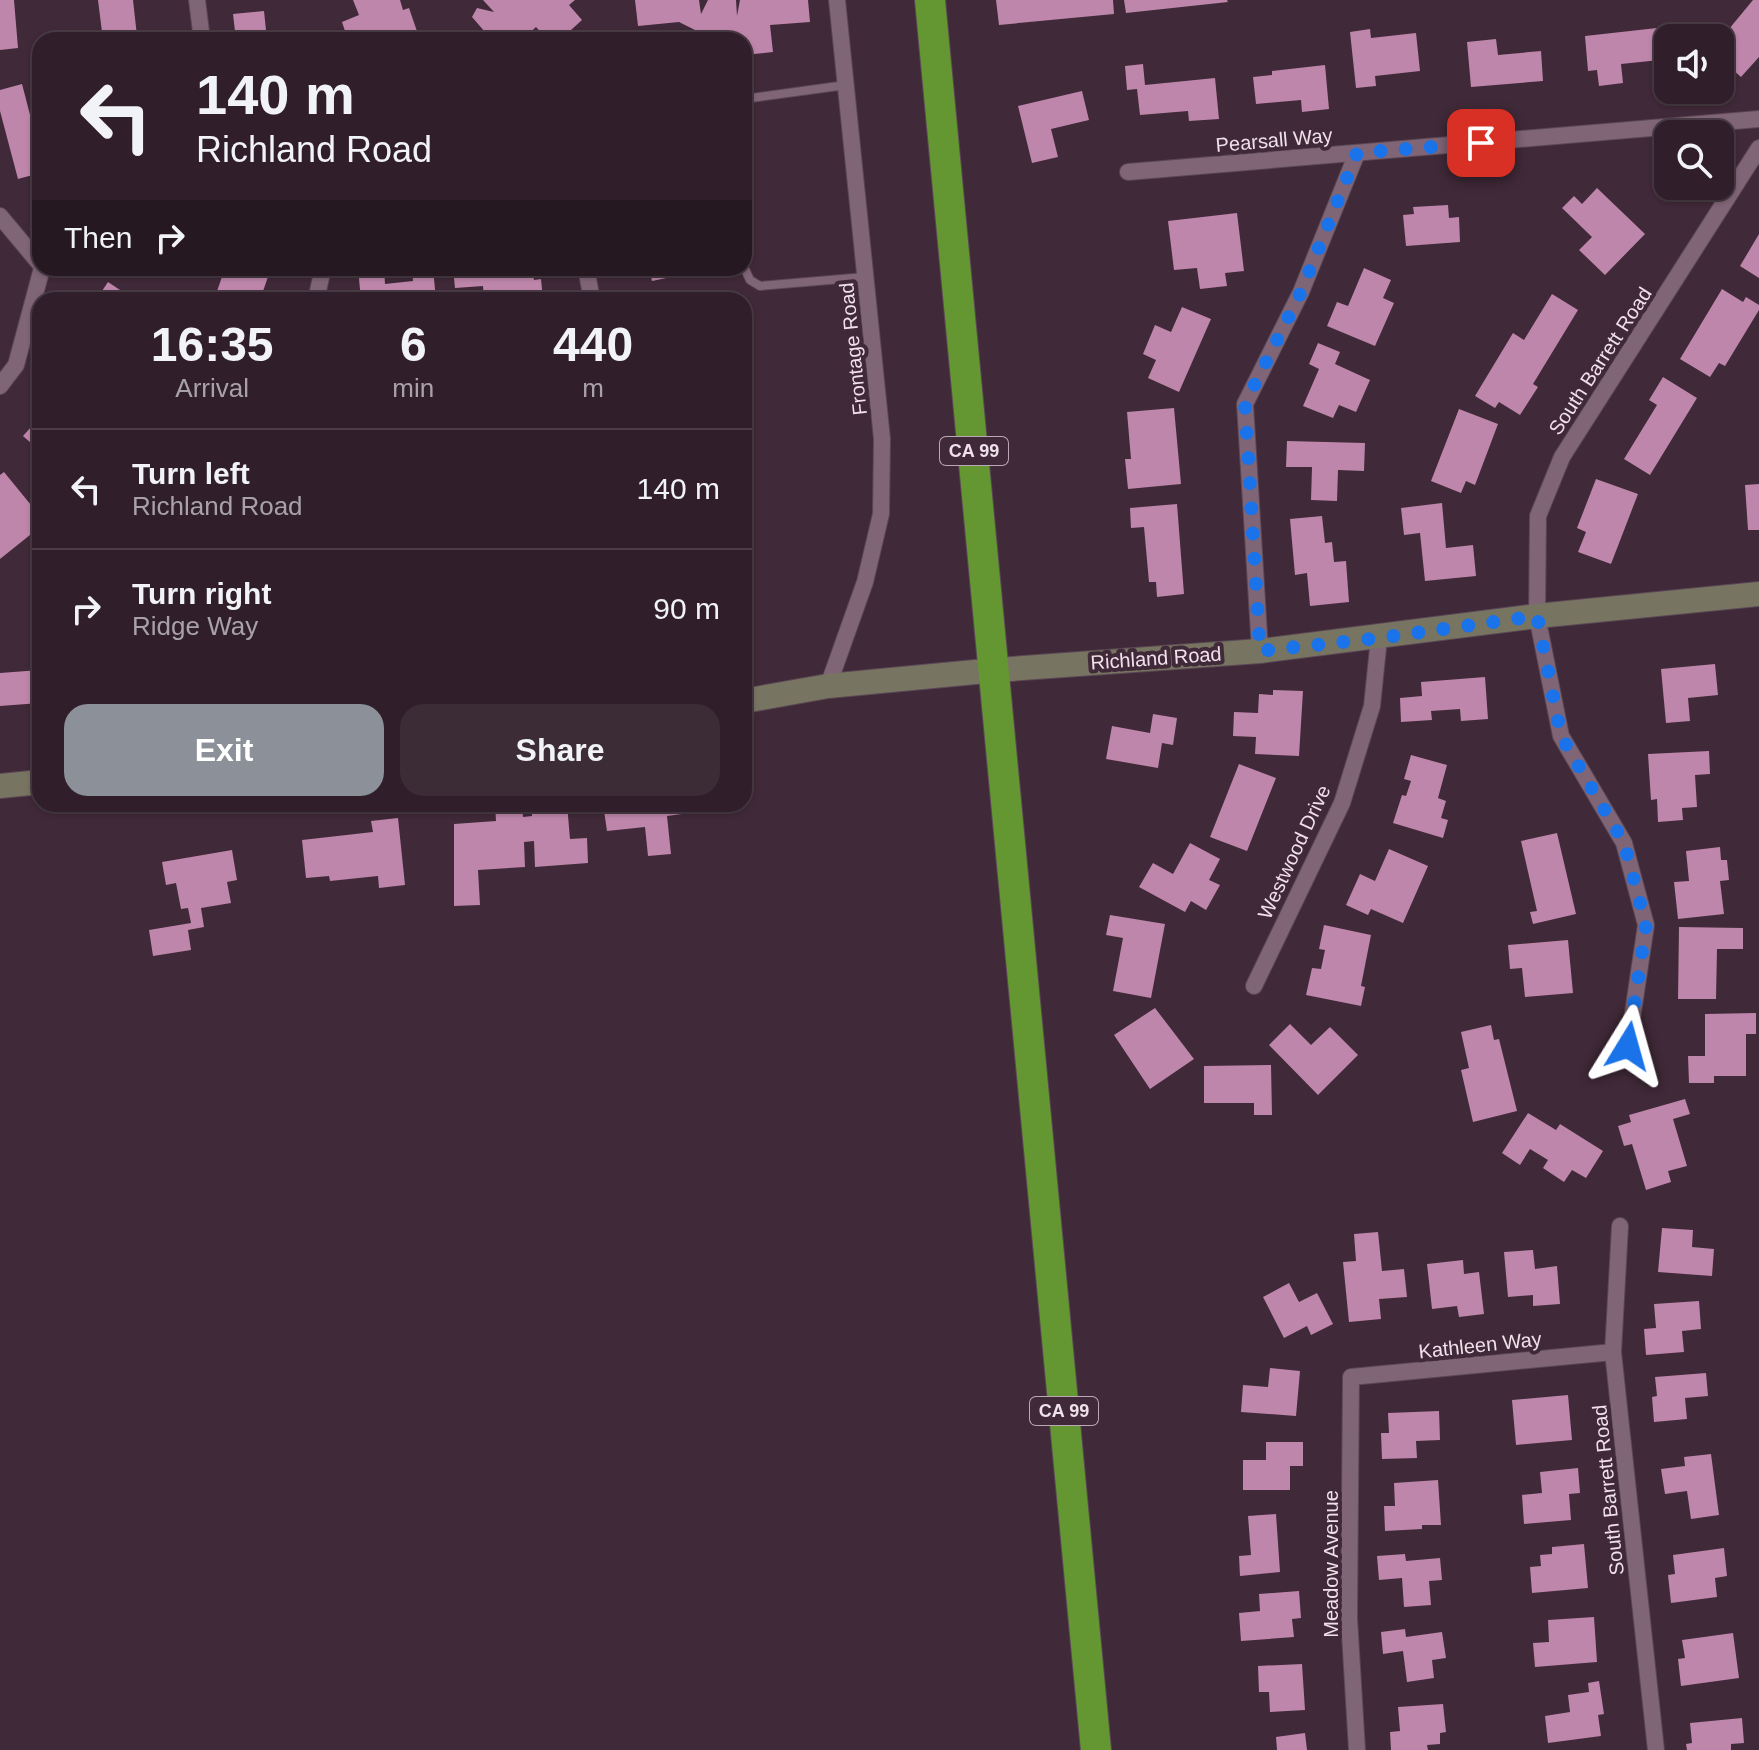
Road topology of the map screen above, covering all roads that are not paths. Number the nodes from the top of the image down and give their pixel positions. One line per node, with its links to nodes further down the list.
1 (197, 0): 4 (street)
2 (837, 0): 5 (street, Frontage Road)
3 (930, 0): 21 (highway, CA 99)
4 (201, 32)
5 (846, 85): 6 (lane); 14 (street, Frontage Road)
6 (752, 98)
7 (1759, 119): 9 (street, Pearsall Way)
8 (1759, 148): 18 (street, South Barrett Road)
9 (1357, 153): 10 (street, Pearsall Way); 20 (street)
10 (1128, 172)
11 (0, 216): 12 (street)
12 (32, 255)
13 (748, 276): 14 (lane)
14 (866, 277): 22 (street, Frontage Road)
15 (32, 302): 16 (street)
16 (0, 386)
17 (1759, 594): 18 (street, Richland Road)
18 (1537, 616): 19 (street, Richland Road); 27 (street, South Barrett Road)
19 (1379, 638): 20 (street, Richland Road); 26 (street, Westwood Drive)
20 (1260, 651): 21 (street, Richland Road)
21 (996, 670): 22 (street, Richland Road); 31 (highway, CA 99)
22 (828, 686): 23 (street, Richland Road)
23 (752, 700)
24 (32, 783): 25 (street)
25 (0, 786)
26 (1254, 986)
27 (1628, 1046)
28 (1620, 1226): 29 (street, South Barrett Road)
29 (1613, 1352): 30 (street, Kathleen Way); 33 (street, South Barrett Road)
30 (1351, 1377): 32 (street, Meadow Avenue)
31 (1096, 1750)
32 (1357, 1750)
33 (1656, 1750)

